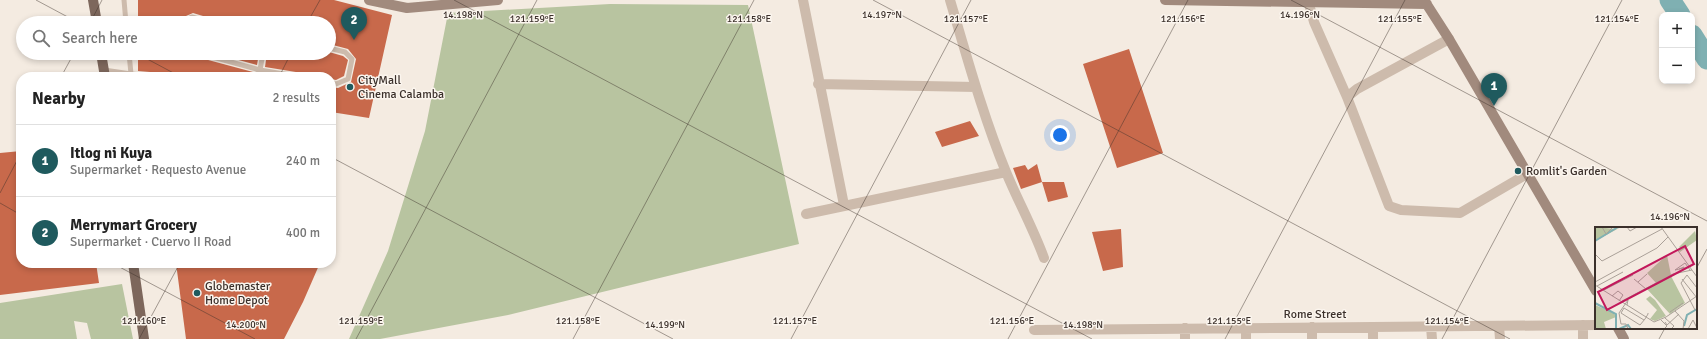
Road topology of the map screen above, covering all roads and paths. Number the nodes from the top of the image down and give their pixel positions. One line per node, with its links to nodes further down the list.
1 (93, 0): 10 (main road)
2 (124, 0): 11 (lane)
3 (369, 0): 4 (street)
4 (498, 0)
5 (803, 0): 23 (street)
6 (950, 0): 24 (street)
7 (1165, 0): 9 (street)
8 (1425, 2): 9 (street); 12 (street)
9 (1309, 4): 25 (street)
10 (96, 16)
11 (125, 16)
12 (1449, 39): 25 (street); 27 (street)
13 (336, 50): 22 (lane)
14 (102, 60): 19 (main road)
15 (130, 60): 20 (lane)
16 (224, 60): 18 (lane)
17 (262, 60): 18 (lane)
18 (260, 70): 21 (lane)
19 (104, 72)
20 (131, 72)
21 (272, 72)
22 (336, 84)
23 (818, 84): 24 (street); 28 (street)
24 (976, 88): 26 (street)
25 (1347, 97): 27 (street)
26 (1006, 172): 28 (street); 30 (street)
27 (1527, 174): 32 (street)
28 (844, 205): 29 (street)
29 (806, 214)
30 (1044, 258)
31 (134, 268): 45 (main road)
32 (1595, 289)
33 (1583, 324): 34 (street, Rome Street); 36 (street, Rome Street); 52 (street)
34 (1595, 325)
35 (1431, 326): 36 (street, Rome Street); 38 (street, Rome Street); 50 (street)
36 (1499, 326): 51 (street)
37 (1312, 327): 38 (street, Rome Street); 40 (street, Rome Street); 48 (street)
38 (1373, 327): 49 (street)
39 (1185, 328): 40 (street, Rome Street); 43 (street, Rome Street); 46 (street)
40 (1246, 328): 47 (street)
41 (1619, 329): 53 (street)
42 (1034, 330): 44 (street, Rome Street)
43 (1121, 334): 44 (street, Rome Street)
44 (1049, 335)
45 (144, 339)
46 (1185, 339)
47 (1246, 339)
48 (1312, 339)
49 (1373, 339)
50 (1432, 339)
51 (1500, 339)
52 (1583, 339)
53 (1624, 339)

